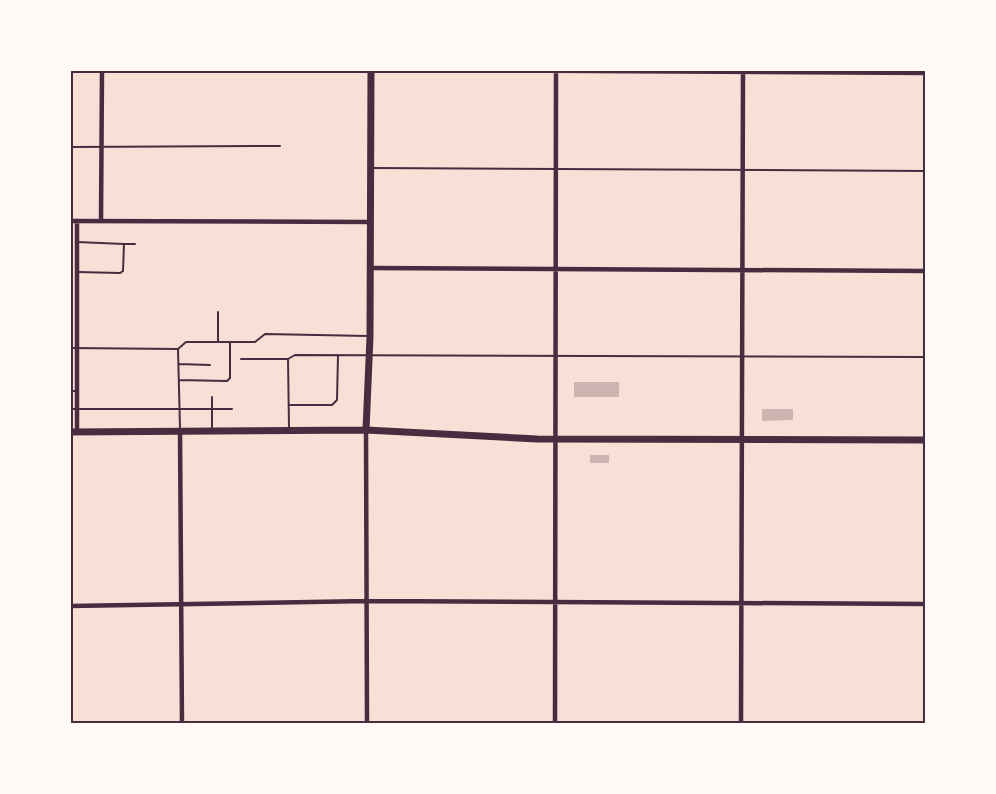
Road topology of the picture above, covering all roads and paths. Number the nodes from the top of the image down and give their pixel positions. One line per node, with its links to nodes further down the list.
1 (102, 70): 9 (street)
2 (371, 70): 10 (main road)
3 (424, 70): 4 (street)
4 (556, 71): 5 (street); 11 (street)
5 (743, 71): 6 (street); 12 (street)
6 (926, 73)
7 (280, 146): 9 (lane)
8 (70, 147): 9 (lane)
9 (102, 147): 16 (street)
10 (370, 168): 11 (lane); 17 (main road)
11 (556, 169): 12 (lane); 22 (street)
12 (742, 170): 13 (lane); 23 (street)
13 (926, 171)
14 (70, 221): 15 (street)
15 (77, 221): 16 (street); 18 (street)
16 (101, 221): 17 (street)
17 (370, 222): 21 (main road)
18 (77, 242): 19 (lane); 25 (street)
19 (124, 244): 20 (lane); 25 (lane)
20 (135, 244)
21 (370, 267): 22 (street); 29 (main road)
22 (556, 269): 23 (street); 36 (street)
23 (742, 270): 24 (street); 38 (street)
24 (926, 271)
25 (77, 272): 27 (street)
26 (70, 306): 27 (street)
27 (77, 306): 33 (street)
28 (218, 312): 30 (lane)
29 (370, 336): 31 (lane); 35 (main road)
30 (218, 342): 31 (lane); 34 (lane)
31 (230, 342): 45 (lane)
32 (70, 348): 33 (lane)
33 (77, 348): 34 (lane); 47 (street)
34 (178, 349): 42 (lane)
35 (369, 354): 36 (lane); 37 (lane); 60 (main road)
36 (555, 354): 38 (lane); 65 (street)
37 (338, 356): 41 (lane); 54 (lane)
38 (742, 356): 39 (lane); 66 (street)
39 (926, 357)
40 (241, 359): 41 (lane)
41 (288, 359): 54 (lane)
42 (178, 364): 43 (lane); 48 (lane)
43 (210, 365)
44 (225, 365): 45 (lane)
45 (230, 365): 49 (lane)
46 (70, 368): 47 (lane)
47 (77, 368): 52 (street)
48 (179, 380): 49 (lane); 55 (lane)
49 (212, 381): 50 (lane)
50 (212, 386)
51 (70, 391): 52 (lane)
52 (77, 391): 57 (street)
53 (212, 397): 58 (lane)
54 (289, 405): 63 (lane)
55 (180, 408): 57 (lane); 58 (lane); 61 (lane)
56 (70, 409): 57 (lane)
57 (77, 409): 64 (street)
58 (212, 409): 59 (lane); 62 (lane)
59 (232, 409)
60 (366, 430): 63 (main road); 65 (main road); 68 (street)
61 (180, 431): 62 (main road); 64 (main road); 71 (street)
62 (212, 431): 63 (main road)
63 (289, 431)
64 (74, 432)
65 (555, 439): 66 (main road); 69 (street)
66 (742, 439): 67 (main road); 70 (street)
67 (926, 440)
68 (368, 601): 69 (street); 71 (street); 75 (street)
69 (555, 602): 70 (street); 76 (street)
70 (741, 603): 72 (street); 77 (street)
71 (179, 604): 73 (street); 74 (street)
72 (926, 604)
73 (70, 606)
74 (182, 723)
75 (367, 723)
76 (555, 723)
77 (741, 723)

